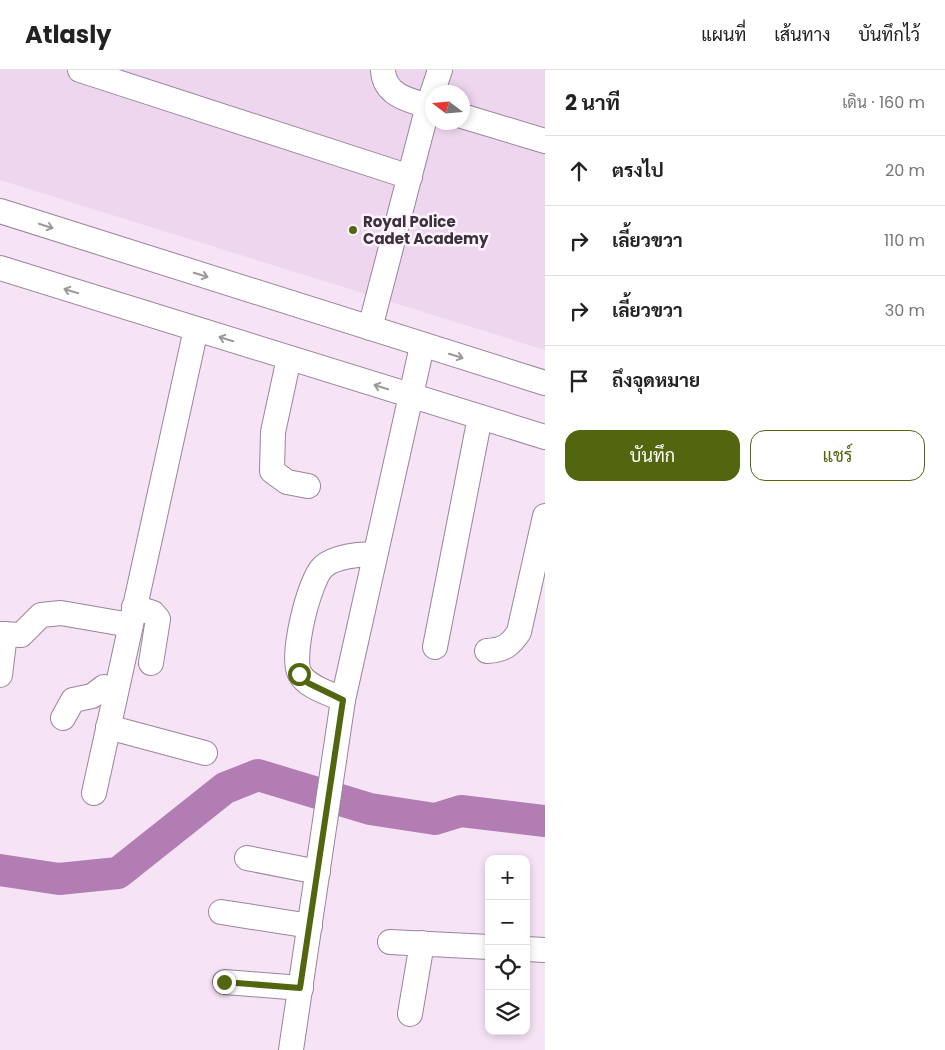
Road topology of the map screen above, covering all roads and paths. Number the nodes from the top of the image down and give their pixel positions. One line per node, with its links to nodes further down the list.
1 (80, 70): 4 (street)
2 (383, 70): 6 (street)
3 (440, 70): 5 (street)
4 (142, 79): 10 (street)
5 (436, 85)
6 (425, 104)
7 (470, 118): 9 (street)
8 (425, 124): 10 (street)
9 (545, 141)
10 (410, 177): 13 (street)
11 (0, 210): 13 (street, one-way to 13)
12 (0, 268): 14 (street, one-way to 12)
13 (370, 328): 15 (street)
14 (196, 329): 16 (street, one-way to 14); 24 (street)
15 (422, 346): 17 (street, one-way to 17); 18 (street)
16 (289, 358): 18 (street, one-way to 16); 21 (street)
17 (545, 383)
18 (411, 396): 19 (street); 23 (street)
19 (480, 417): 20 (street); 26 (street)
20 (545, 437)
21 (308, 486)
22 (545, 516): 27 (street)
23 (375, 555): 31 (street); 31 (street)
24 (132, 616): 25 (street); 28 (street); 30 (street)
25 (3, 634): 29 (street)
26 (434, 647)
27 (487, 651)
28 (151, 664)
29 (0, 675)
30 (116, 689): 32 (street); 33 (street)
31 (343, 700): 37 (street)
32 (63, 718)
33 (108, 727): 34 (street); 35 (street)
34 (205, 753)
35 (94, 793)
36 (247, 858): 37 (street)
37 (318, 872): 39 (street)
38 (221, 912): 39 (street)
39 (310, 926): 46 (street)
40 (390, 942): 41 (street)
41 (422, 943): 42 (street); 47 (street)
42 (485, 947)
43 (530, 949): 44 (street)
44 (545, 950)
45 (224, 982): 46 (street)
46 (300, 988): 48 (street)
47 (410, 1014)
48 (291, 1050)

